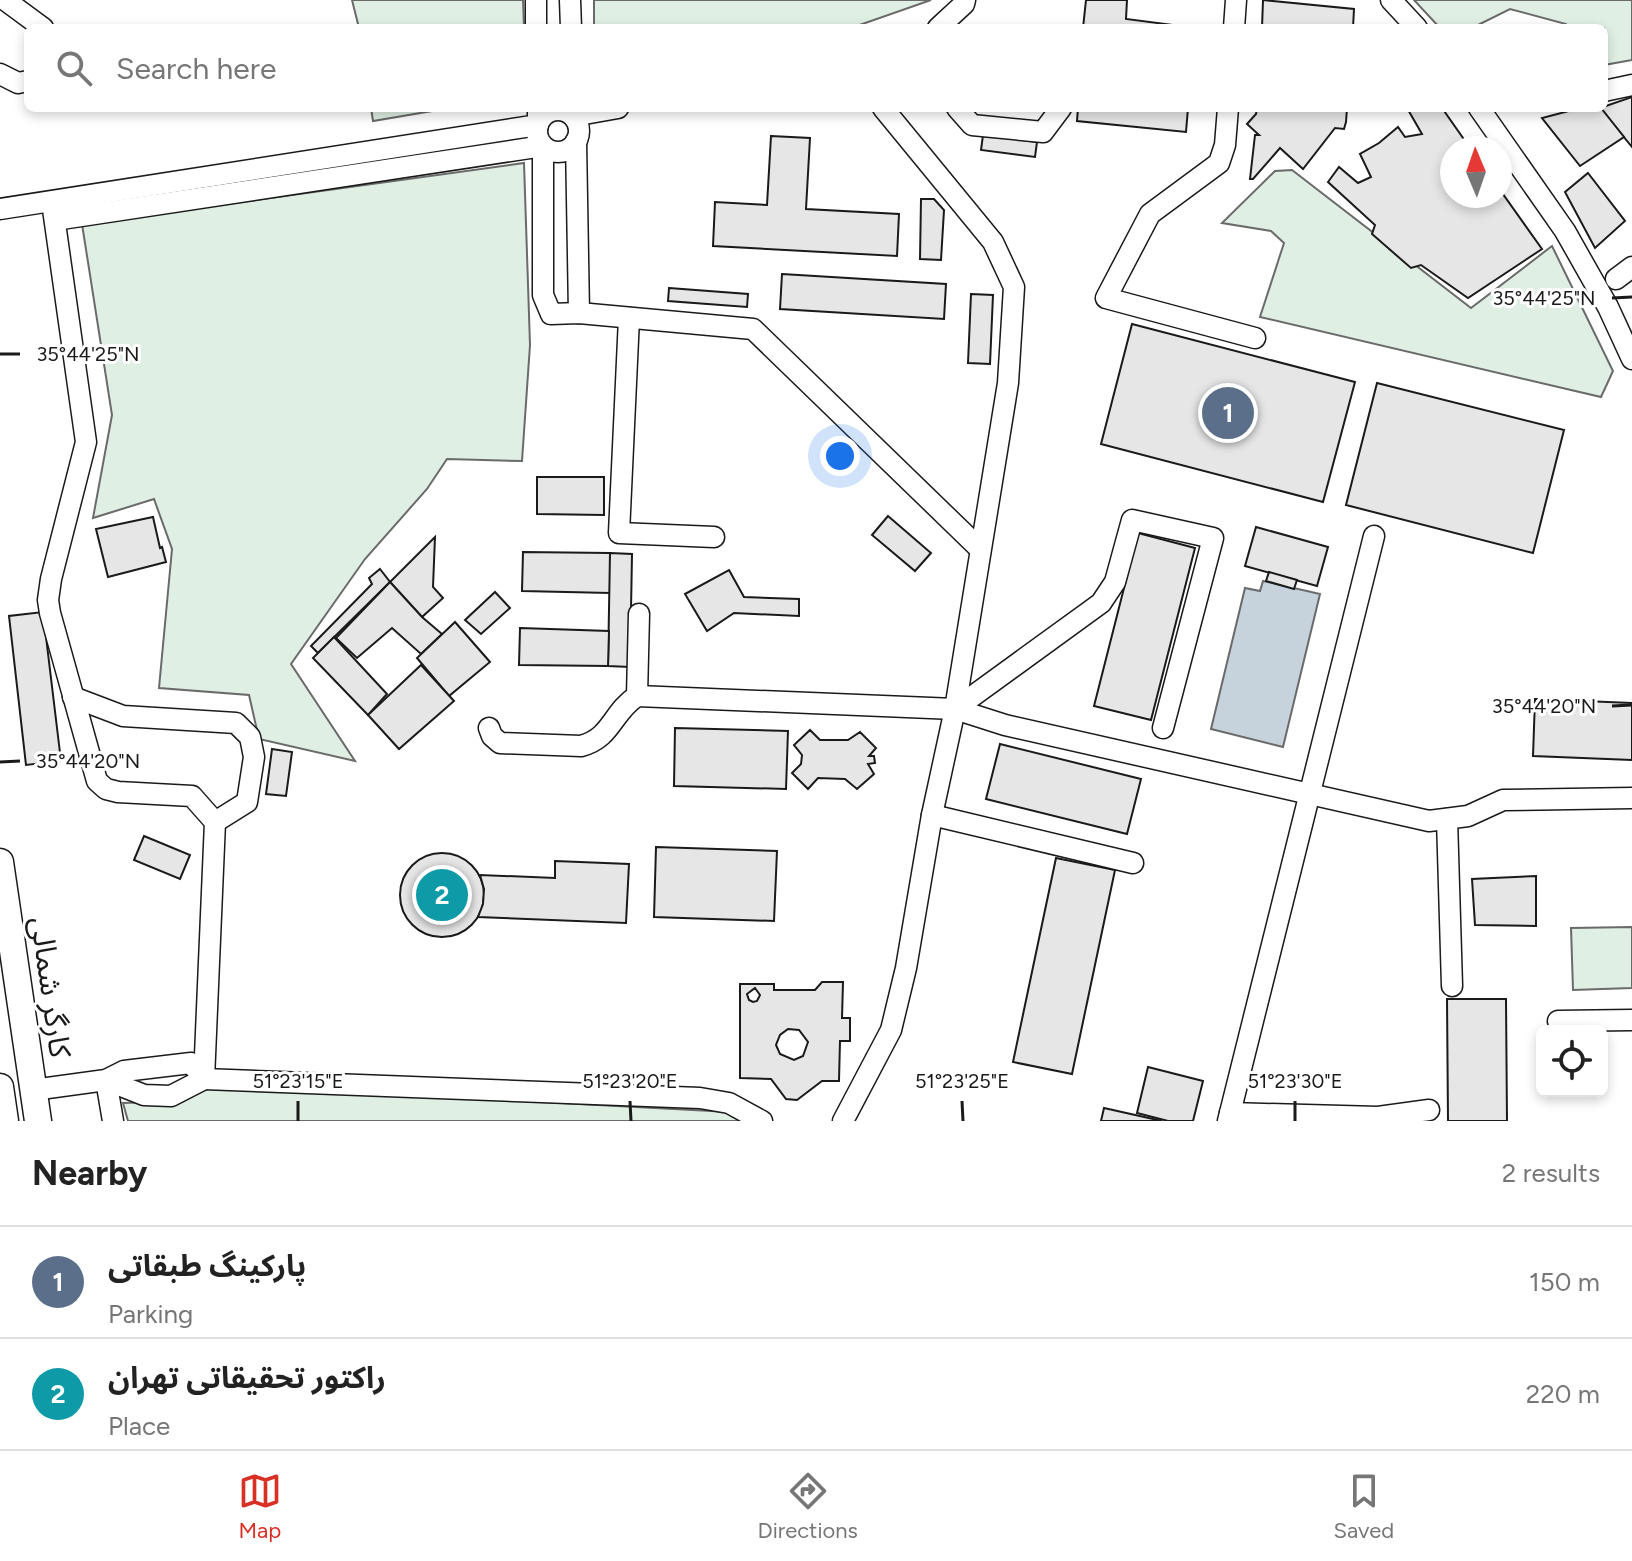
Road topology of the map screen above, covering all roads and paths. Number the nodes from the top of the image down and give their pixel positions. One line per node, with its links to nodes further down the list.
1 (5, 0): 7 (street)
2 (536, 0): 8 (street)
3 (570, 0): 9 (street)
4 (965, 0): 10 (street)
5 (1236, 0): 11 (street)
6 (1391, 0): 12 (street)
7 (38, 24)
8 (536, 24)
9 (571, 24)
10 (942, 24)
11 (1234, 24)
12 (1413, 24)
13 (0, 74): 14 (street)
14 (24, 82)
15 (1632, 85): 16 (street)
16 (1608, 90)
17 (573, 112): 24 (street)
18 (886, 112): 35 (street)
19 (961, 112): 20 (street)
20 (1058, 112)
21 (1228, 112): 31 (street)
22 (1482, 112): 32 (street)
23 (538, 116): 25 (street); 26 (street)
24 (576, 141): 25 (street); 29 (street)
25 (543, 146): 26 (street); 29 (street)
26 (289, 174): 28 (street)
27 (0, 209): 28 (street)
28 (54, 211): 38 (street)
29 (579, 313): 30 (street)
30 (629, 318): 34 (street); 35 (street)
31 (1255, 338)
32 (1632, 359)
33 (1374, 536): 42 (street)
34 (714, 537)
35 (980, 549): 39 (street)
36 (639, 614): 37 (street)
37 (637, 696): 39 (street); 40 (street)
38 (73, 697): 46 (street); 46 (street)
39 (955, 709): 41 (street); 42 (street); 44 (street)
40 (489, 728)
41 (1163, 728)
42 (1311, 796): 45 (street); 57 (street)
43 (1632, 798): 45 (street)
44 (932, 815): 48 (street); 62 (street)
45 (1447, 819): 49 (street)
46 (215, 822): 52 (street)
47 (0, 862): 55 (main road, کارگر شمالی)
48 (1133, 863)
49 (1452, 986)
50 (1632, 1020): 51 (street)
51 (1558, 1021)
52 (204, 1079): 53 (street); 53 (street); 61 (street)
53 (106, 1080): 55 (street); 60 (street)
54 (0, 1087): 58 (main road)
55 (33, 1090): 59 (main road, کارگر شمالی)
56 (1429, 1110): 57 (street)
57 (1229, 1117)
58 (5, 1121)
59 (38, 1121)
60 (113, 1121)
61 (762, 1121)
62 (843, 1121)

